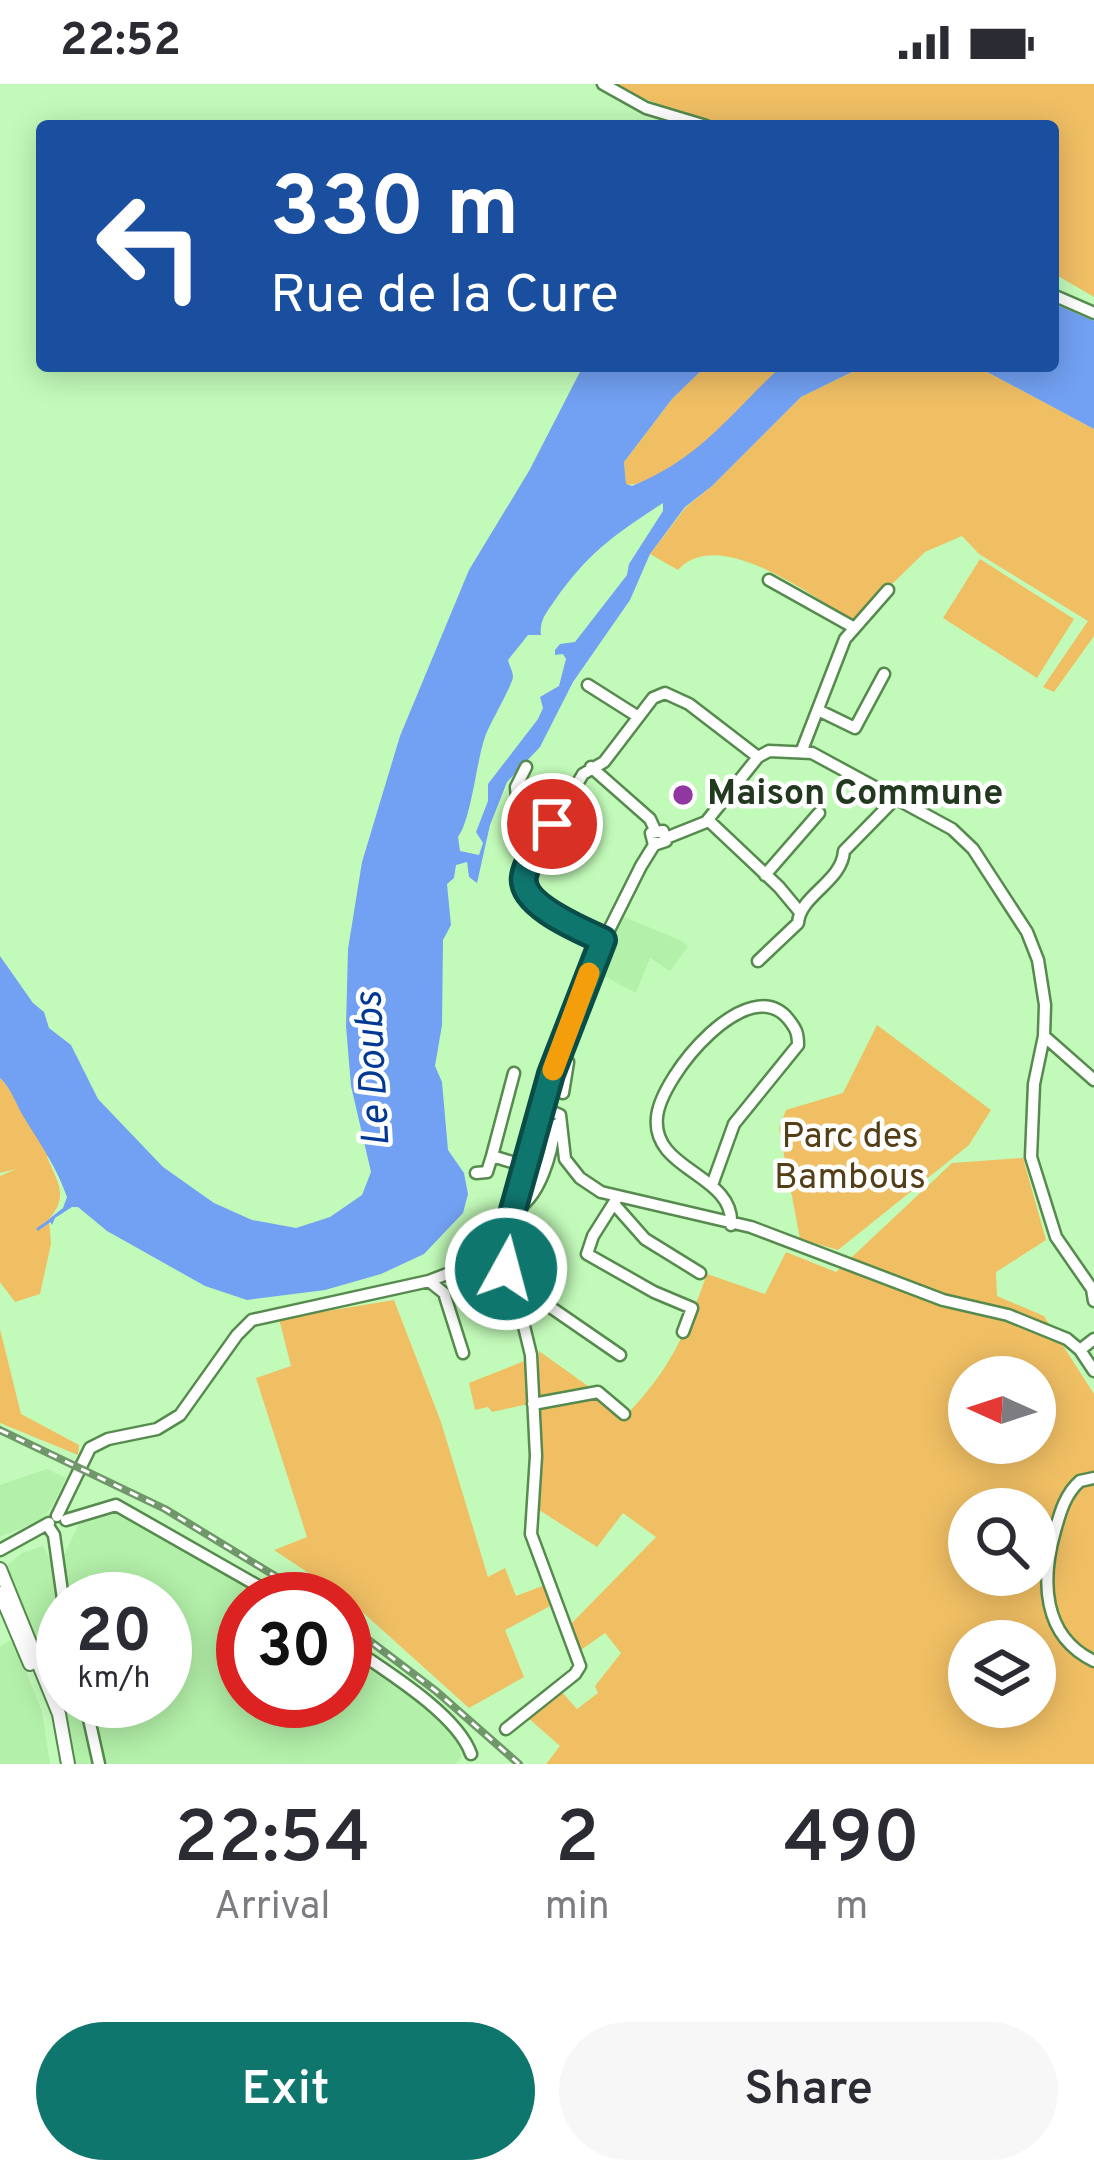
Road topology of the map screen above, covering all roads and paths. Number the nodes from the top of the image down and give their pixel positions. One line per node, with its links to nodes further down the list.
1 (603, 84): 2 (street)
2 (686, 120)
3 (1059, 298): 4 (street)
4 (1094, 313)
5 (769, 580): 7 (street)
6 (888, 590): 7 (street)
7 (853, 627): 10 (street)
8 (884, 674): 10 (street)
9 (588, 685): 11 (street)
10 (820, 711): 12 (street)
11 (637, 716): 13 (street); 15 (street)
12 (802, 750): 13 (street); 16 (street)
13 (758, 758): 18 (street)
14 (526, 767): 19 (street)
15 (591, 767): 19 (street); 20 (street)
16 (895, 800): 22 (street); 25 (street)
17 (819, 813): 21 (street)
18 (708, 820): 20 (street); 21 (street)
19 (552, 824): 23 (street)
20 (661, 834): 23 (street)
21 (765, 875): 22 (street)
22 (799, 911): 24 (street)
23 (603, 940): 26 (street)
24 (758, 961)
25 (1044, 1036): 28 (street); 43 (street)
26 (558, 1056): 29 (street); 30 (street)
27 (514, 1073): 32 (street)
28 (1094, 1080)
29 (563, 1093)
30 (542, 1107): 33 (street); 36 (street)
31 (555, 1122): 37 (street)
32 (492, 1156): 33 (street); 34 (street)
33 (525, 1166): 37 (street)
34 (476, 1172)
35 (712, 1185): 35 (street); 38 (street)
36 (616, 1202): 38 (street); 40 (street); 44 (street)
37 (513, 1211): 39 (street)
38 (731, 1225): 46 (street)
39 (500, 1252): 41 (street); 42 (street)
40 (700, 1273)
41 (509, 1275): 48 (street); 50 (street)
42 (429, 1281): 47 (street); 53 (street)
43 (1094, 1300)
44 (682, 1332)
45 (1094, 1340): 46 (street)
46 (1080, 1350): 49 (street)
47 (463, 1353)
48 (620, 1355)
49 (1094, 1371)
50 (533, 1404): 51 (street); 62 (street)
51 (624, 1414)
52 (1094, 1478): 59 (street)
53 (61, 1525): 54 (street); 54 (street); 56 (street); 57 (street)
54 (1, 1551): 55 (street)
55 (1, 1571): 64 (main road)
56 (59, 1572)
57 (234, 1572)
58 (0, 1593): 64 (main road)
59 (1094, 1661)
60 (372, 1662): 63 (street)
61 (91, 1728): 65 (street)
62 (506, 1729)
63 (471, 1754)
64 (65, 1764)
65 (99, 1764)

